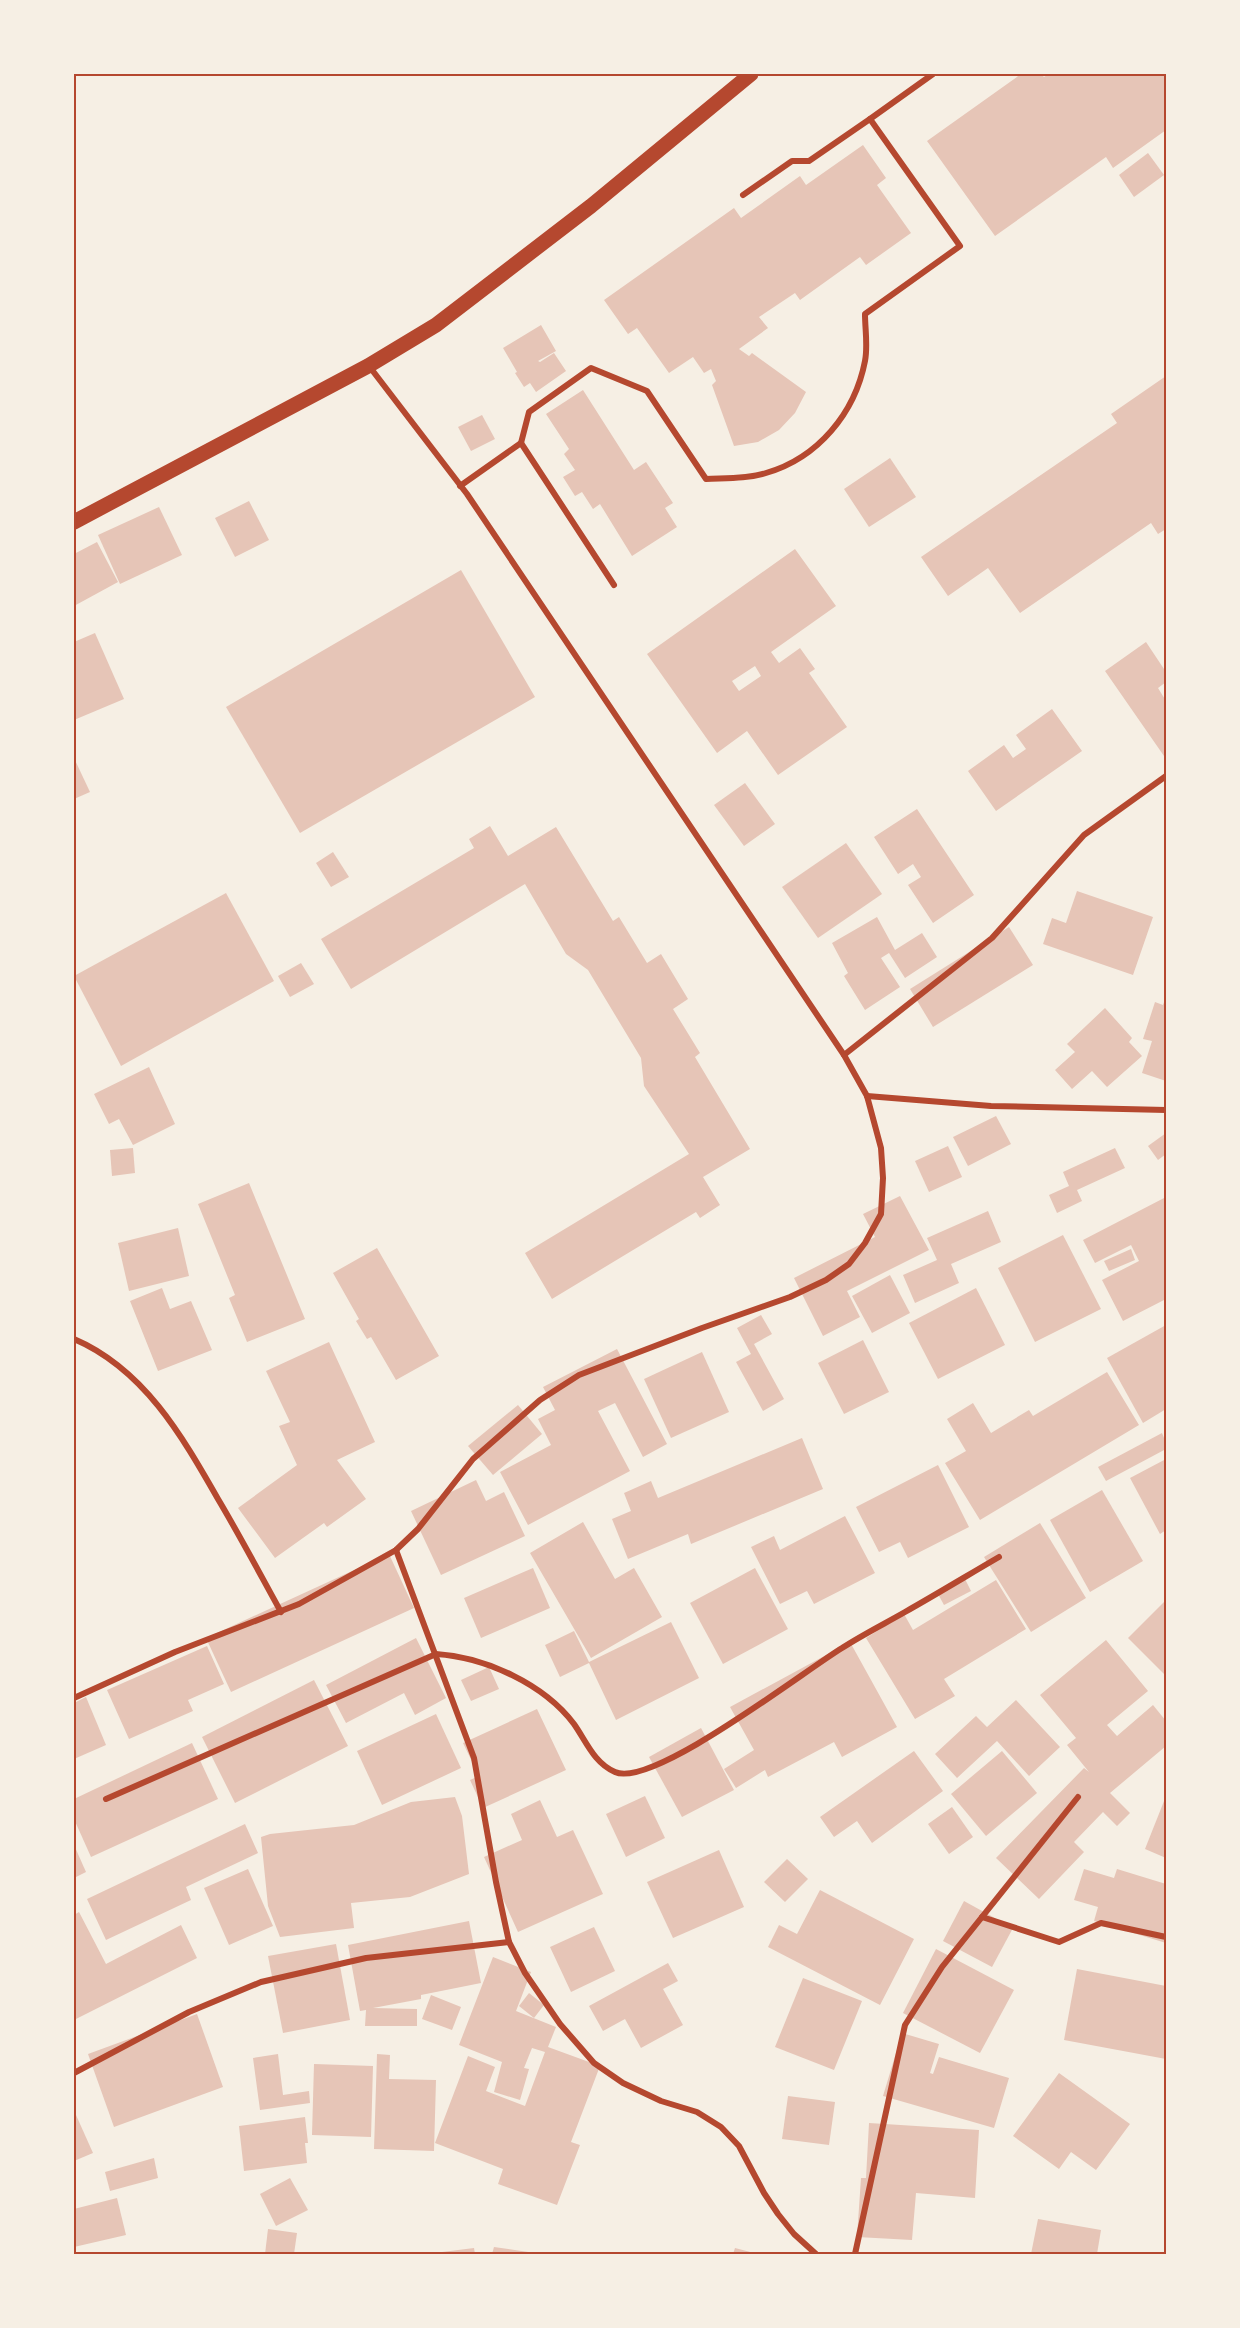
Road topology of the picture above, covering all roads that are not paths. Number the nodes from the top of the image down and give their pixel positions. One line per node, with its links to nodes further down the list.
1 (751, 74): 5 (main road)
2 (933, 74): 3 (street)
3 (870, 119): 4 (street); 6 (street)
4 (743, 195)
5 (368, 366): 7 (street); 8 (main road)
6 (521, 442): 7 (street); 9 (street)
7 (460, 486): 11 (street)
8 (74, 522)
9 (614, 585)
10 (1167, 776): 11 (street)
11 (844, 1055): 12 (street)
12 (867, 1096): 13 (street); 15 (street)
13 (1167, 1110)
14 (74, 1339): 17 (street)
15 (396, 1550): 17 (street); 18 (street)
16 (999, 1557): 18 (street)
17 (281, 1612): 19 (street)
18 (436, 1654): 21 (street); 24 (street)
19 (74, 1698)
20 (1078, 1797): 22 (street)
21 (106, 1799)
22 (982, 1917): 23 (street); 27 (street)
23 (1167, 1937)
24 (509, 1942): 25 (street); 26 (street)
25 (74, 2073)
26 (816, 2254)
27 (855, 2254)

